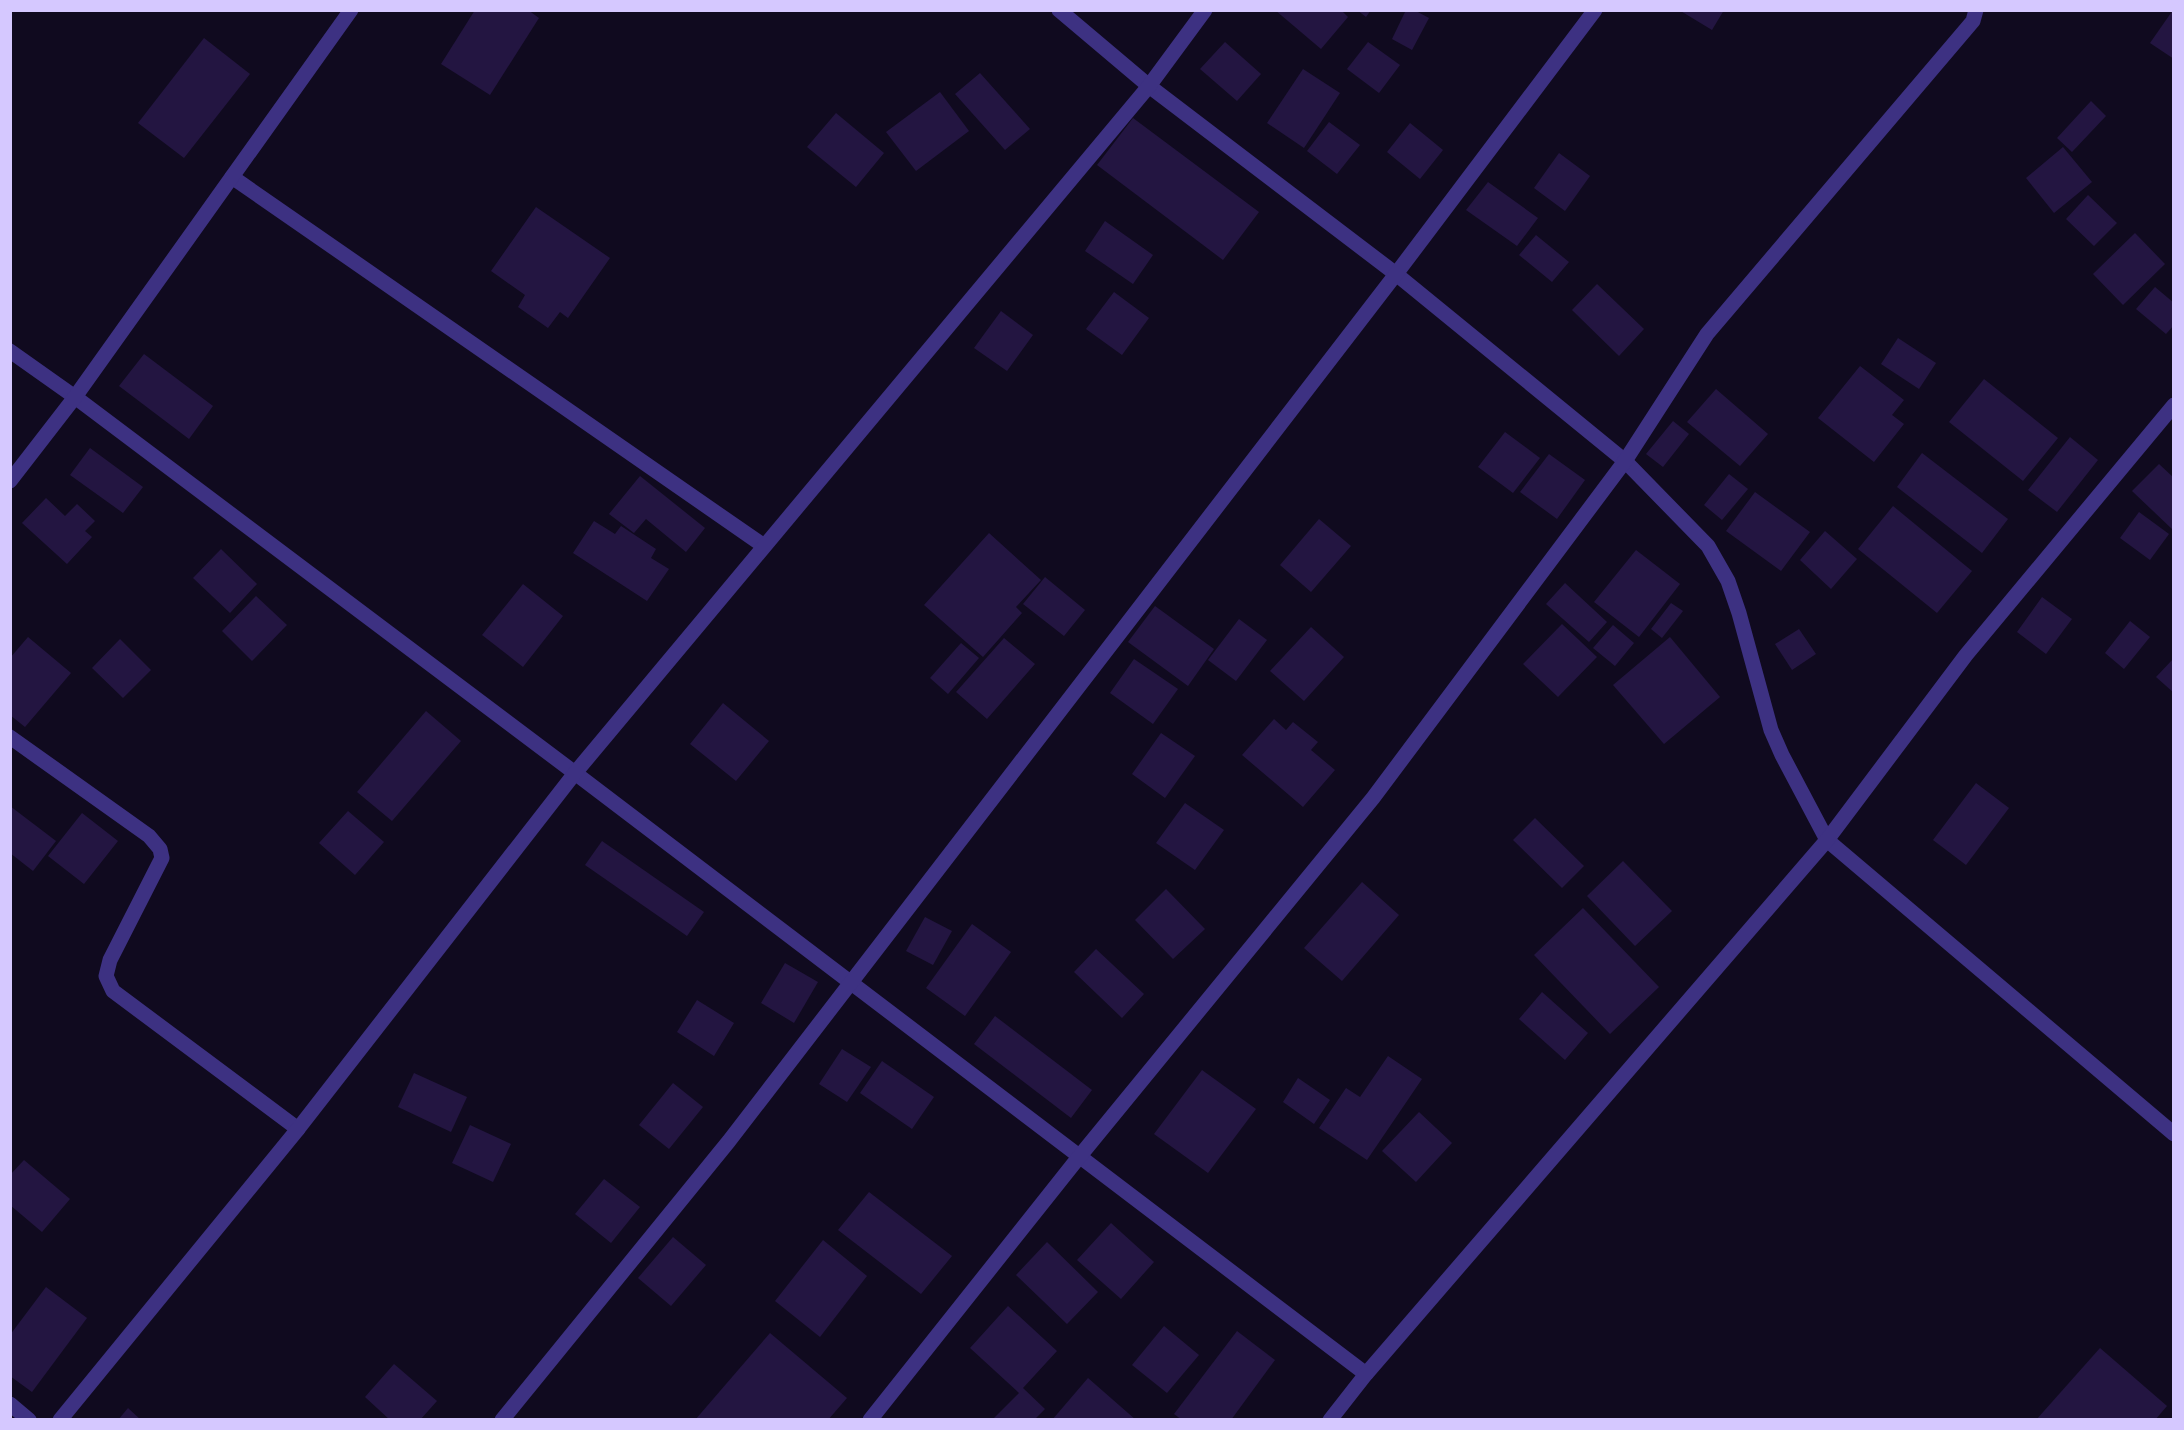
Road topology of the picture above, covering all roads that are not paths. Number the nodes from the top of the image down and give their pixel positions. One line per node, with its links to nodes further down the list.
1 (351, 10): 7 (street)
2 (1059, 10): 6 (street)
3 (1205, 10): 6 (street)
4 (1595, 10): 8 (street)
5 (1976, 10): 12 (street)
6 (1149, 86): 8 (street); 14 (street)
7 (232, 177): 10 (street); 14 (street)
8 (1396, 274): 12 (street); 18 (street)
9 (10, 351): 10 (street)
10 (75, 397): 13 (street); 16 (street)
11 (2174, 405): 17 (street)
12 (1625, 461): 17 (street); 21 (street)
13 (10, 481)
14 (764, 546): 16 (street)
15 (10, 737): 19 (street)
16 (575, 773): 18 (street); 19 (street)
17 (1827, 840): 20 (street); 22 (street)
18 (852, 983): 21 (street); 26 (street)
19 (298, 1129): 25 (street)
20 (2174, 1134)
21 (1079, 1157): 22 (street); 27 (street)
22 (1366, 1374): 28 (street)
23 (10, 1404): 24 (street)
24 (29, 1419)
25 (60, 1419)
26 (502, 1419)
27 (870, 1419)
28 (1330, 1419)

